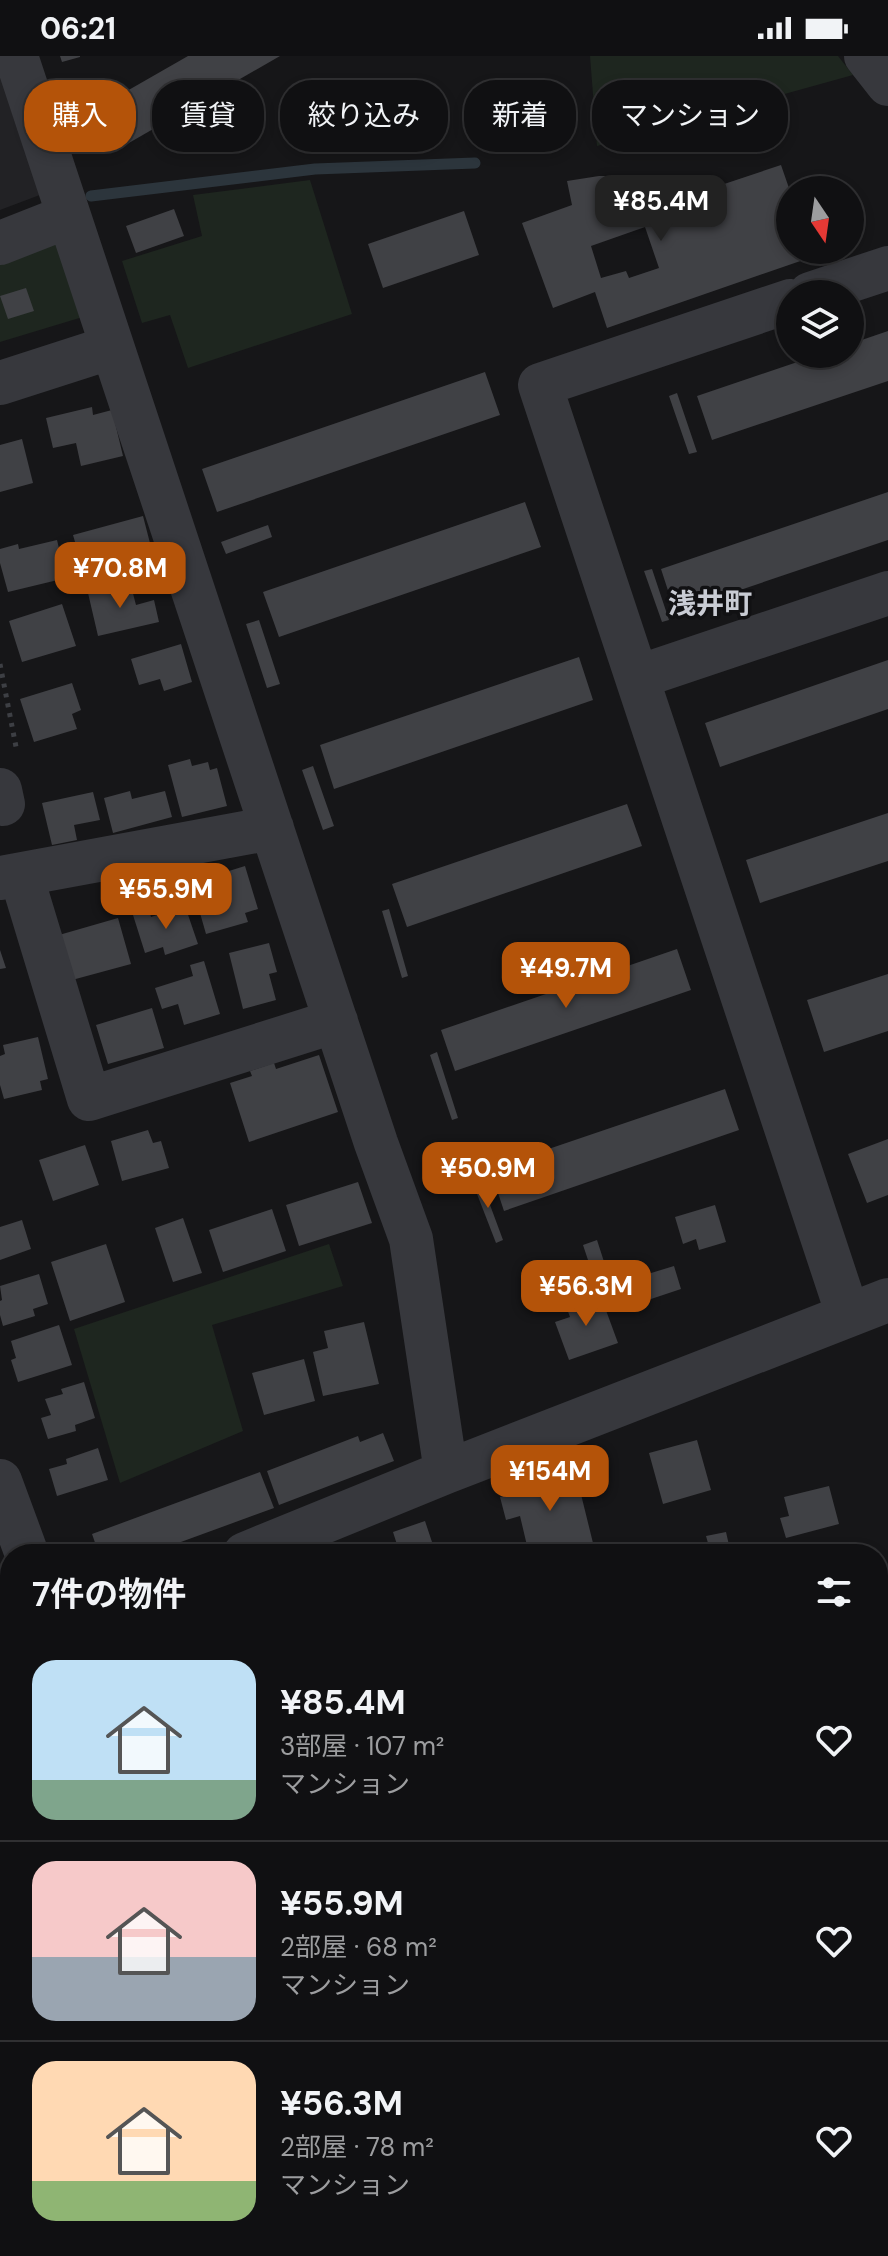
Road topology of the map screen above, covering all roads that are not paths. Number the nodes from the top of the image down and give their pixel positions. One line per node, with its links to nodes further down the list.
1 (16, 56): 4 (street)
2 (866, 56): 3 (street)
3 (888, 84)
4 (69, 216): 5 (street); 9 (street)
5 (0, 243)
6 (888, 268): 7 (street)
7 (852, 280)
8 (776, 306): 12 (street)
9 (112, 347): 10 (street); 13 (street)
10 (0, 383)
11 (888, 593): 12 (street)
12 (638, 677): 17 (street)
13 (272, 828): 14 (street); 15 (street)
14 (10, 876): 15 (street)
15 (336, 1021): 18 (street)
16 (888, 1300): 17 (street)
17 (848, 1315): 18 (street)
18 (446, 1472): 20 (street)
19 (0, 1481): 21 (street)
20 (335, 1537): 22 (street)
21 (16, 1544)
22 (298, 1544)

